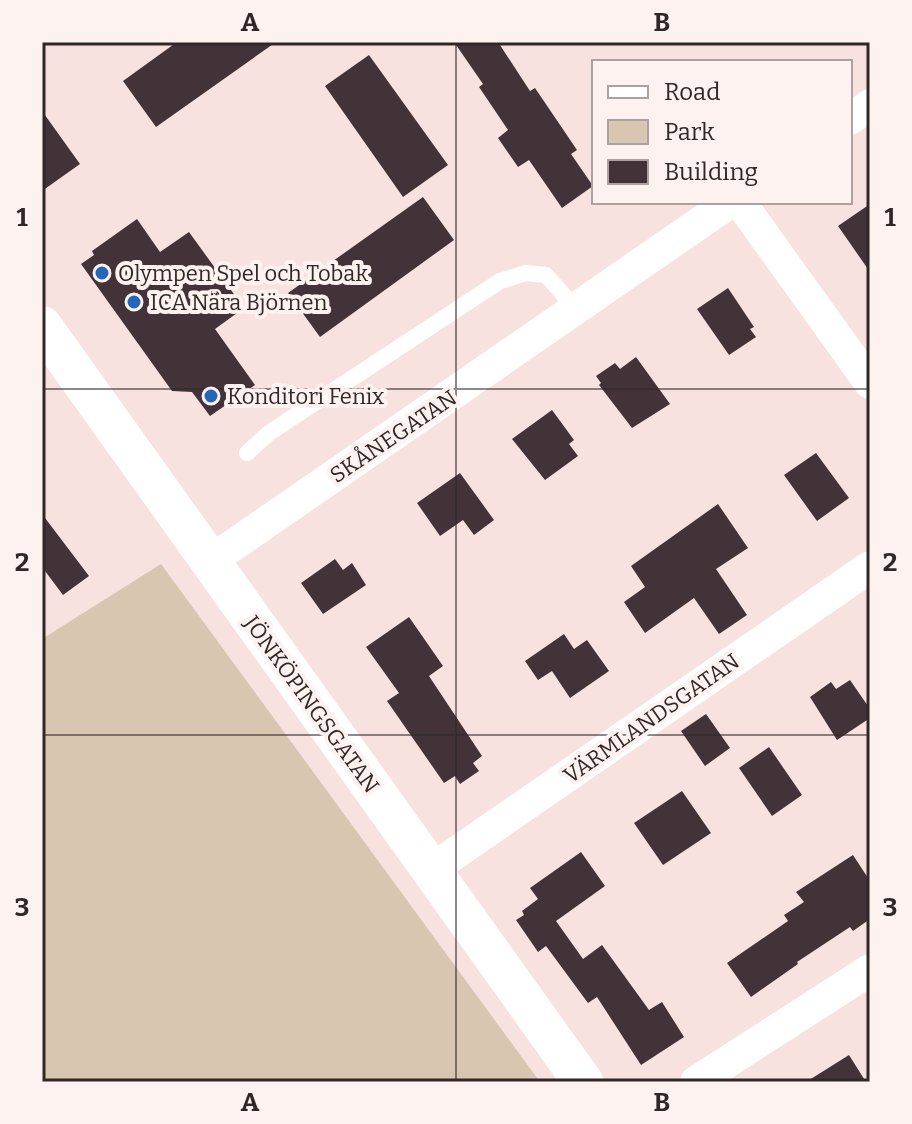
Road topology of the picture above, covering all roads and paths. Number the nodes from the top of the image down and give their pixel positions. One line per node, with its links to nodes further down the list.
1 (870, 105): 2 (street)
2 (852, 118)
3 (727, 204): 5 (street, SKÅNEGATAN)
4 (741, 204): 7 (street)
5 (577, 310): 8 (lane); 9 (street, SKÅNEGATAN)
6 (42, 326): 9 (street, JÖNKÖPINGSGATAN)
7 (870, 383)
8 (247, 453)
9 (209, 562): 11 (street, JÖNKÖPINGSGATAN)
10 (870, 567): 11 (street, VÄRMLANDSGATAN)
11 (431, 870): 13 (street, JÖNKÖPINGSGATAN)
12 (870, 970): 14 (street)
13 (583, 1082)
14 (696, 1082)

